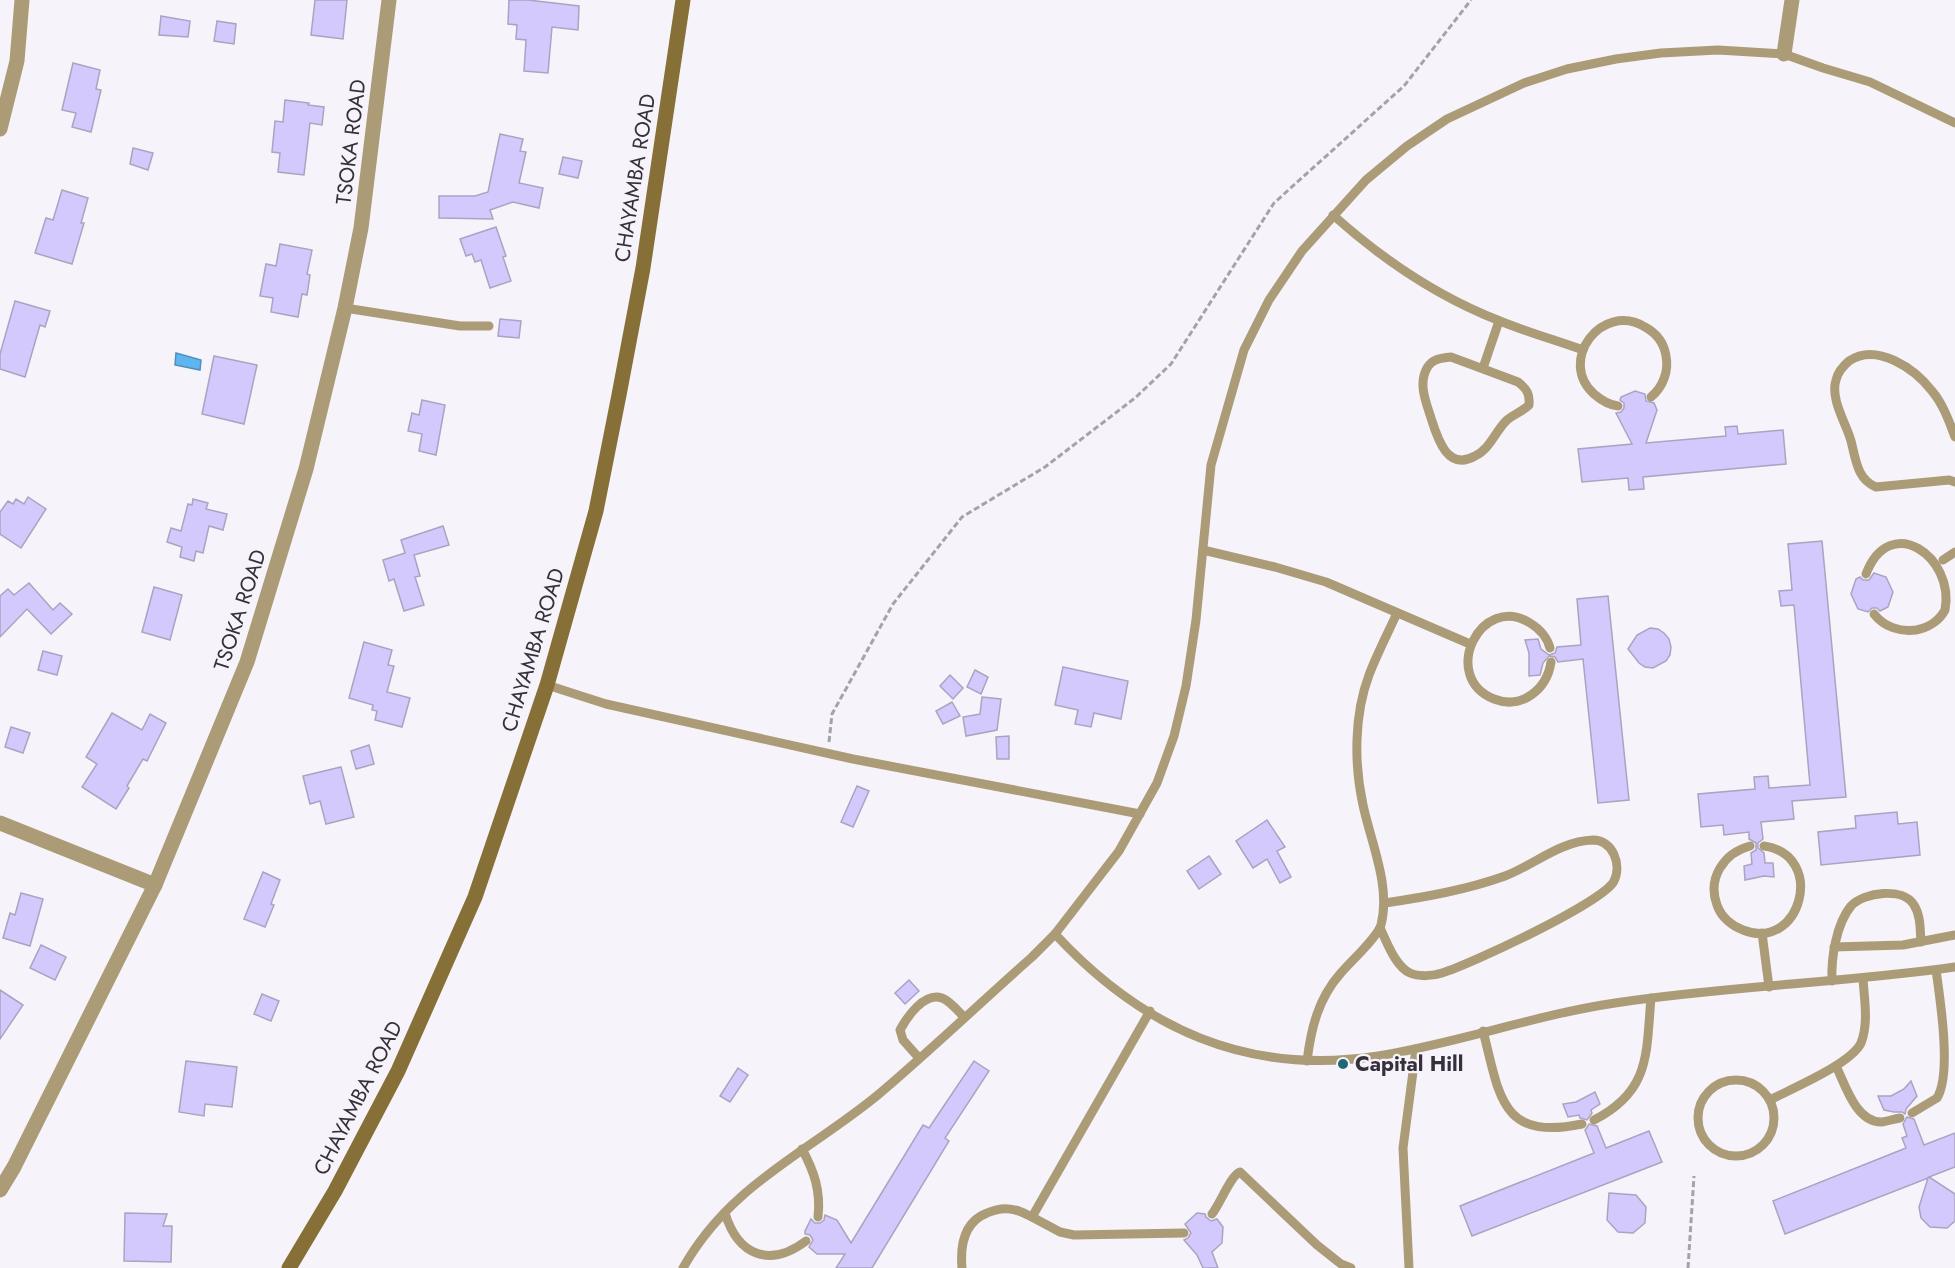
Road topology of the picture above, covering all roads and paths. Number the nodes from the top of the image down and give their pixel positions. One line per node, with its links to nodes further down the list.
1 (22, 0): 8 (street)
2 (389, 0): 10 (street, TSOKA ROAD)
3 (683, 0): 28 (main road, CHAYAMBA ROAD)
4 (1472, 0): 29 (path)
5 (1792, 0): 6 (street)
6 (1784, 54): 7 (lane); 9 (lane)
7 (1955, 123)
8 (0, 129)
9 (1333, 216): 11 (lane); 19 (lane)
10 (345, 309): 12 (lane); 34 (street, TSOKA ROAD)
11 (1499, 321): 13 (lane); 14 (lane)
12 (489, 326)
13 (1583, 350): 15 (lane); 16 (lane)
14 (1483, 368): 14 (lane)
15 (1651, 397)
16 (1618, 406)
17 (1955, 436): 18 (lane)
18 (1955, 483)
19 (1203, 550): 23 (lane); 30 (lane)
20 (1955, 552): 21 (lane)
21 (1943, 560): 22 (lane); 24 (lane)
22 (1866, 574)
23 (1397, 613): 25 (lane); 35 (lane)
24 (1874, 614)
25 (1470, 644): 26 (lane); 27 (lane)
26 (1550, 648)
27 (1551, 662)
28 (547, 685): 29 (lane); 69 (main road, CHAYAMBA ROAD)
29 (827, 753): 30 (lane)
30 (1140, 814): 38 (lane)
31 (0, 823): 34 (street)
32 (1750, 846): 37 (lane)
33 (1764, 846): 37 (lane)
34 (155, 885): 62 (street, TSOKA ROAD)
35 (1385, 903): 36 (lane); 36 (lane)
36 (1380, 928): 53 (lane)
37 (1762, 933): 46 (lane)
38 (1055, 934): 48 (lane); 49 (lane)
39 (1955, 935): 40 (lane)
40 (1921, 942): 41 (lane); 41 (lane)
41 (1834, 947): 45 (lane)
42 (1955, 967): 43 (lane)
43 (1936, 970): 44 (lane); 56 (lane)
44 (1863, 978): 45 (lane); 54 (lane)
45 (1832, 981): 46 (lane)
46 (1769, 987): 47 (lane)
47 (1651, 998): 50 (lane); 58 (lane)
48 (1150, 1011): 53 (lane); 66 (lane)
49 (963, 1017): 52 (lane); 52 (lane)
50 (1483, 1032): 51 (lane); 59 (lane)
51 (1416, 1048): 53 (lane); 73 (lane)
52 (919, 1058): 60 (lane)
53 (1306, 1061)
54 (1836, 1066): 55 (lane); 57 (lane)
55 (1770, 1100): 55 (lane)
56 (1912, 1113)
57 (1900, 1118)
58 (1594, 1120)
59 (1582, 1124)
60 (802, 1149): 63 (lane); 65 (lane)
61 (1694, 1176): 74 (path)
62 (0, 1190)
63 (725, 1213): 68 (lane); 70 (lane)
64 (1212, 1214): 72 (lane)
65 (818, 1217)
66 (1032, 1217): 67 (lane); 71 (lane)
67 (1184, 1233)
68 (806, 1241)
69 (289, 1268)
70 (682, 1268)
71 (962, 1268)
72 (1351, 1268)
73 (1409, 1268)
74 (1688, 1268)

